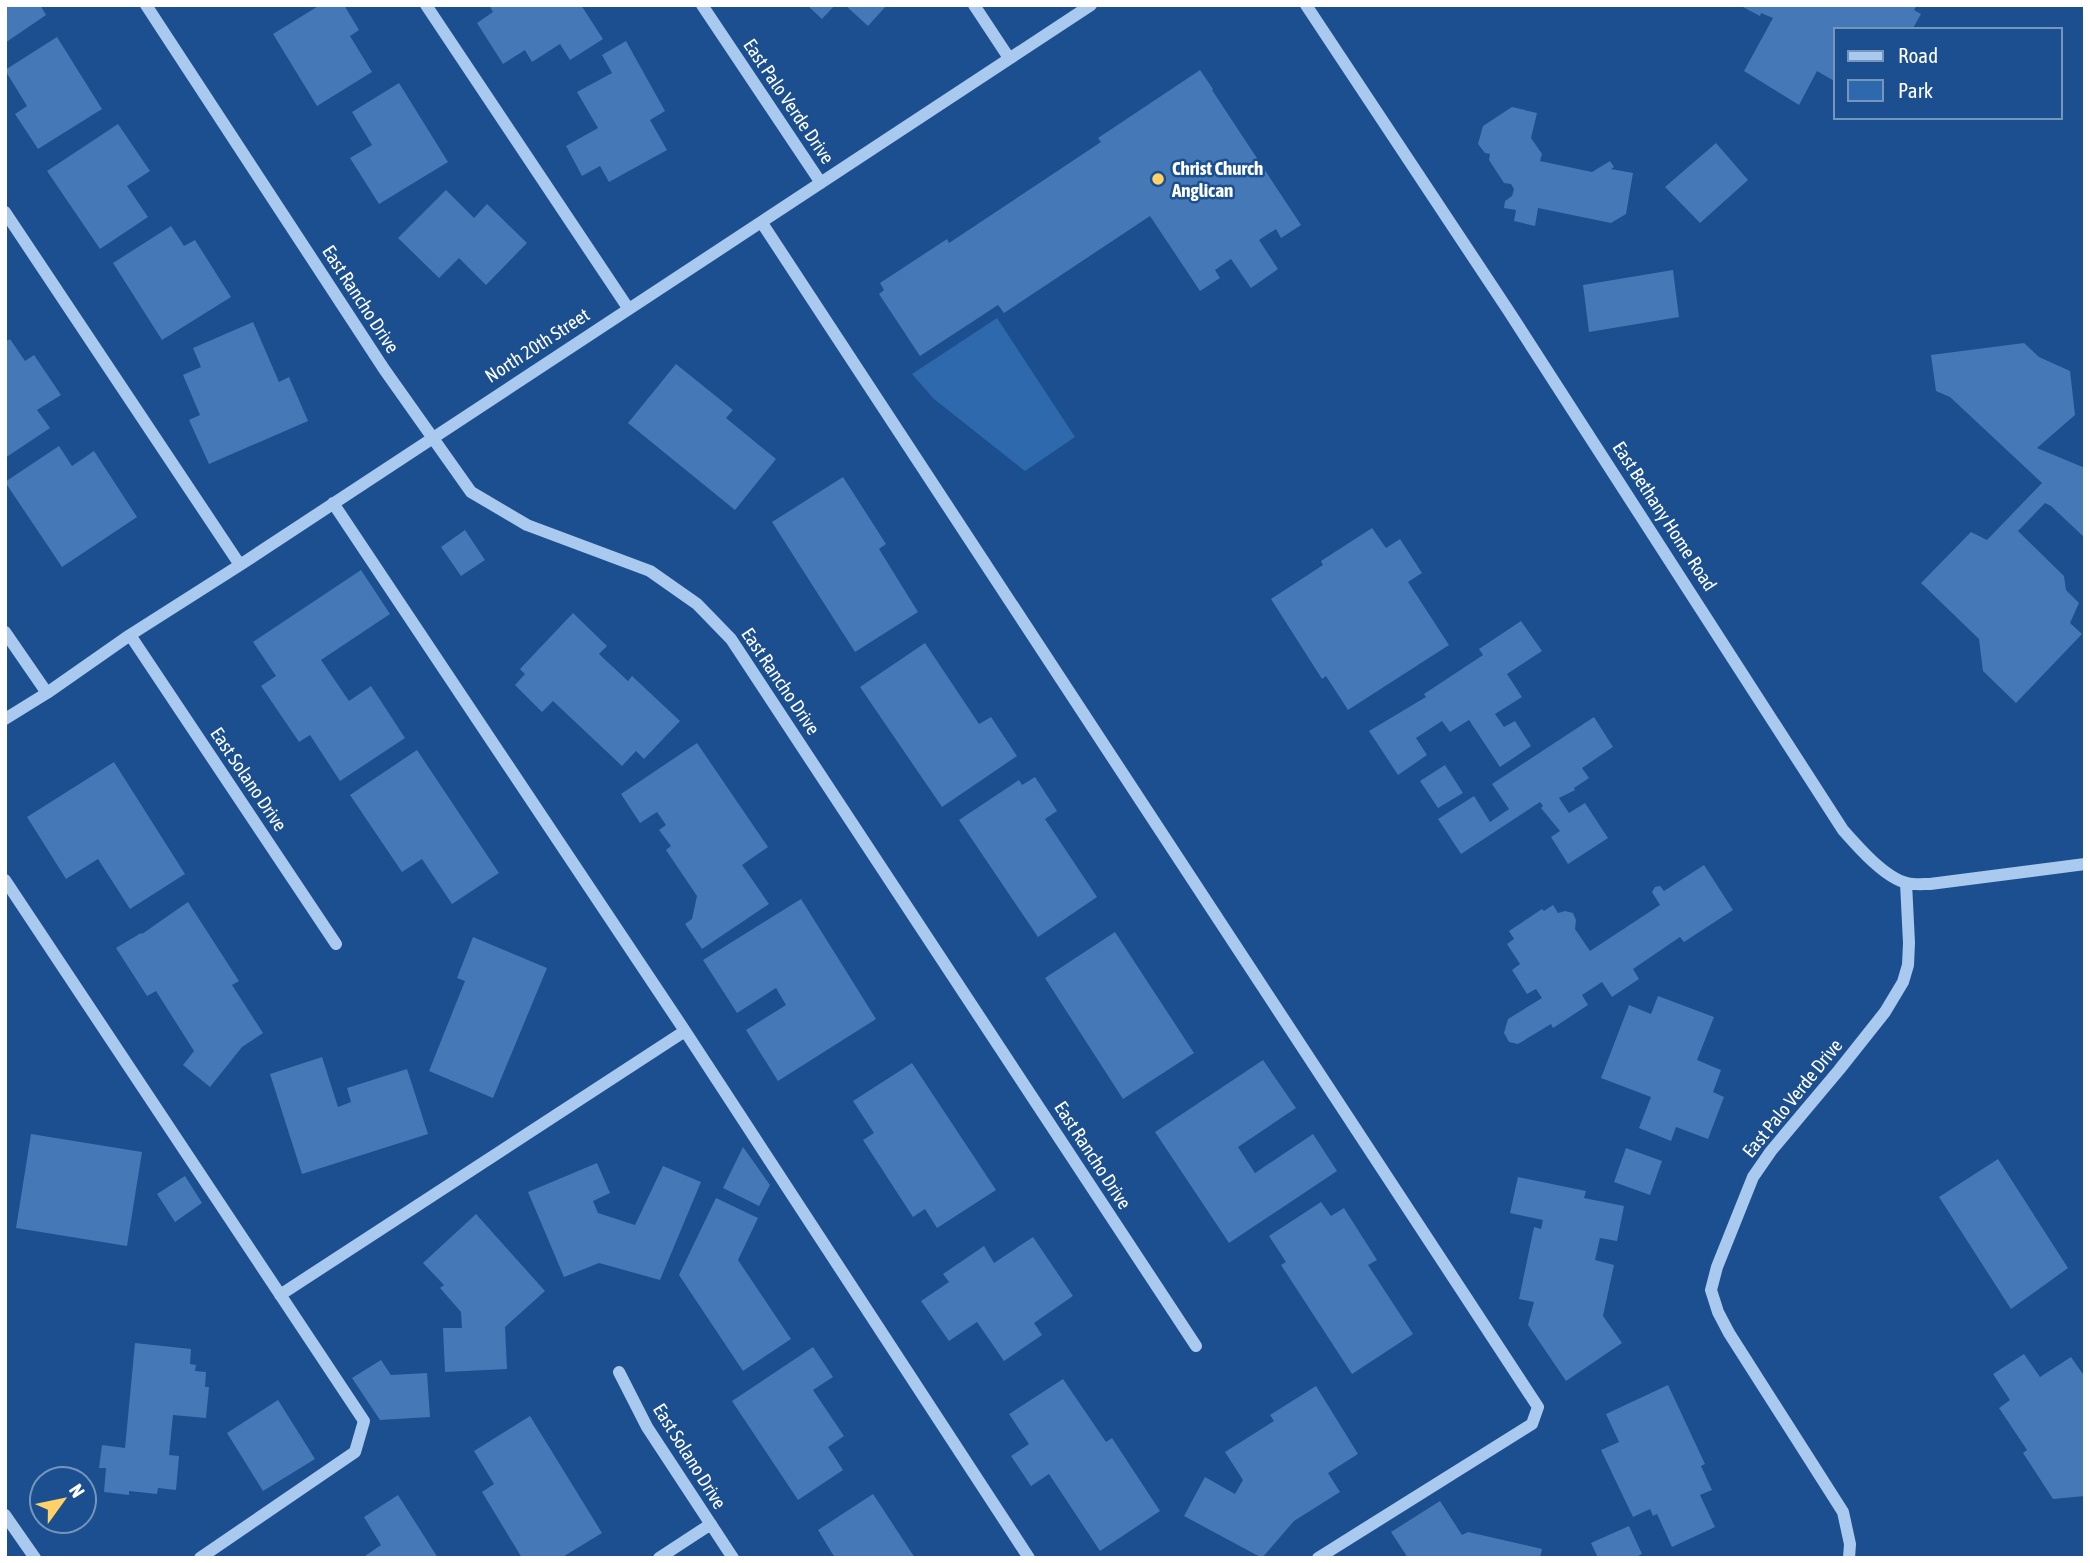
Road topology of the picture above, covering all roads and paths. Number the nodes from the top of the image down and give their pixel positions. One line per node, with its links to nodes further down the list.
1 (146, 5): 12 (street, East Rancho Drive)
2 (426, 5): 11 (street)
3 (702, 5): 8 (street, East Palo Verde Drive)
4 (974, 5): 7 (street)
5 (1091, 5): 7 (street, North 20th Street)
6 (1306, 5): 21 (street, East Bethany Home Road)
7 (1009, 58): 8 (street, North 20th Street)
8 (821, 183): 10 (street, North 20th Street)
9 (5, 212): 14 (street)
10 (762, 223): 11 (street, North 20th Street); 34 (street)
11 (628, 308): 12 (street, North 20th Street)
12 (432, 438): 13 (street, North 20th Street); 25 (street, East Rancho Drive)
13 (333, 503): 14 (street, North 20th Street); 23 (street)
14 (240, 565): 16 (street, North 20th Street)
15 (5, 632): 17 (street)
16 (130, 635): 17 (street, North 20th Street); 22 (street, East Solano Drive)
17 (47, 694): 18 (street, North 20th Street)
18 (5, 719)
19 (2085, 864): 21 (street)
20 (5, 880): 24 (street)
21 (1906, 883): 35 (street, East Palo Verde Drive)
22 (336, 944)
23 (685, 1031): 24 (street); 33 (street)
24 (280, 1295): 30 (street)
25 (1196, 1346)
26 (619, 1372): 28 (street, East Solano Drive)
27 (5, 1515): 29 (street)
28 (711, 1524): 31 (street); 32 (street, East Solano Drive)
29 (35, 1558)
30 (200, 1558)
31 (659, 1558)
32 (733, 1558)
33 (1029, 1558)
34 (1318, 1558)
35 (1849, 1558)

